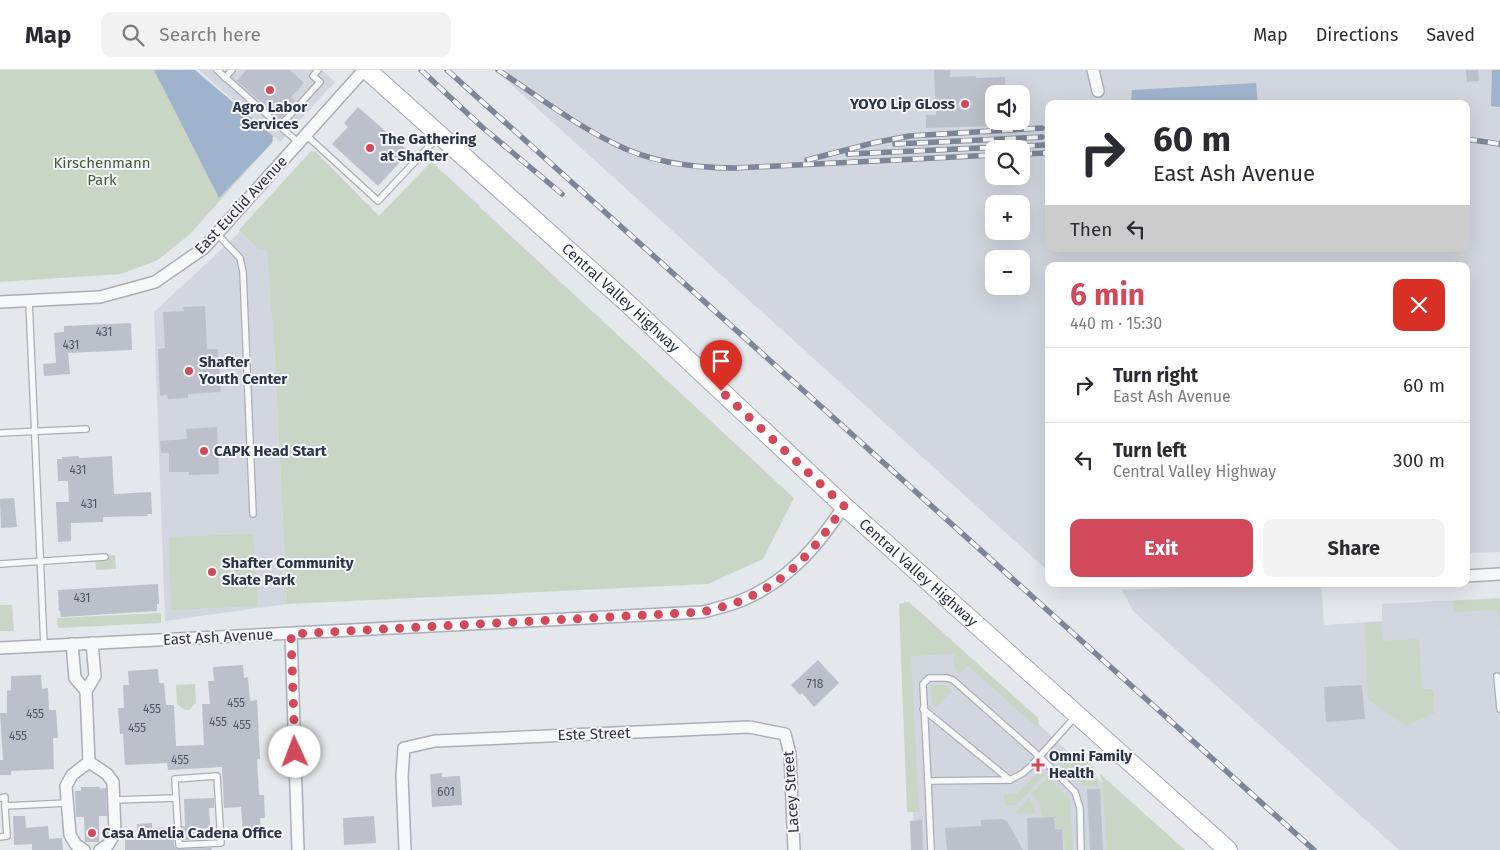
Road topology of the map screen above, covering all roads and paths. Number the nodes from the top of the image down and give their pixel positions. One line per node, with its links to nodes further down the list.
1 (217, 70): 6 (lane)
2 (232, 70): 6 (lane)
3 (318, 70): 8 (lane)
4 (366, 70): 9 (main road, Central Valley Highway); 10 (street, East Euclid Avenue)
5 (1092, 70): 7 (street)
6 (225, 78): 8 (lane)
7 (1098, 91)
8 (280, 126): 10 (lane)
9 (440, 135): 10 (lane); 17 (main road, Central Valley Highway)
10 (302, 139): 11 (street, East Euclid Avenue)
11 (217, 234): 12 (street, East Euclid Avenue); 18 (lane)
12 (29, 301): 13 (street, East Euclid Avenue); 15 (lane)
13 (0, 302)
14 (86, 430): 15 (lane)
15 (35, 432): 16 (lane); 20 (lane)
16 (0, 434)
17 (844, 506): 24 (street, East Ash Avenue); 33 (main road, Central Valley Highway)
18 (253, 514)
19 (105, 557): 20 (lane)
20 (41, 562): 21 (lane); 27 (lane)
21 (0, 564)
22 (1500, 574): 23 (street)
23 (1470, 576)
24 (291, 634): 25 (street, East Ash Avenue); 47 (street)
25 (92, 643): 26 (street, East Ash Avenue); 30 (street)
26 (72, 644): 27 (street, East Ash Avenue); 30 (street)
27 (44, 646): 28 (street, East Ash Avenue)
28 (0, 648)
29 (1497, 676): 32 (lane)
30 (86, 691): 36 (street)
31 (923, 709): 35 (lane); 37 (lane); 38 (lane)
32 (1500, 709)
33 (1077, 716): 35 (lane); 52 (main road, Central Valley Highway)
34 (785, 734): 48 (street, Este Street); 49 (street, Lacey Street)
35 (1040, 757): 37 (lane); 51 (lane)
36 (89, 762): 41 (street); 42 (street)
37 (1010, 780): 38 (lane)
38 (928, 782): 50 (lane)
39 (0, 798): 43 (lane)
40 (176, 798): 40 (lane); 41 (lane)
41 (115, 800): 46 (street)
42 (67, 803): 43 (lane); 45 (street)
43 (5, 806): 44 (lane)
44 (3, 837)
45 (84, 850)
46 (100, 850)
47 (298, 850)
48 (405, 850)
49 (794, 850)
50 (931, 850)
51 (1082, 850)
52 (1228, 850)

